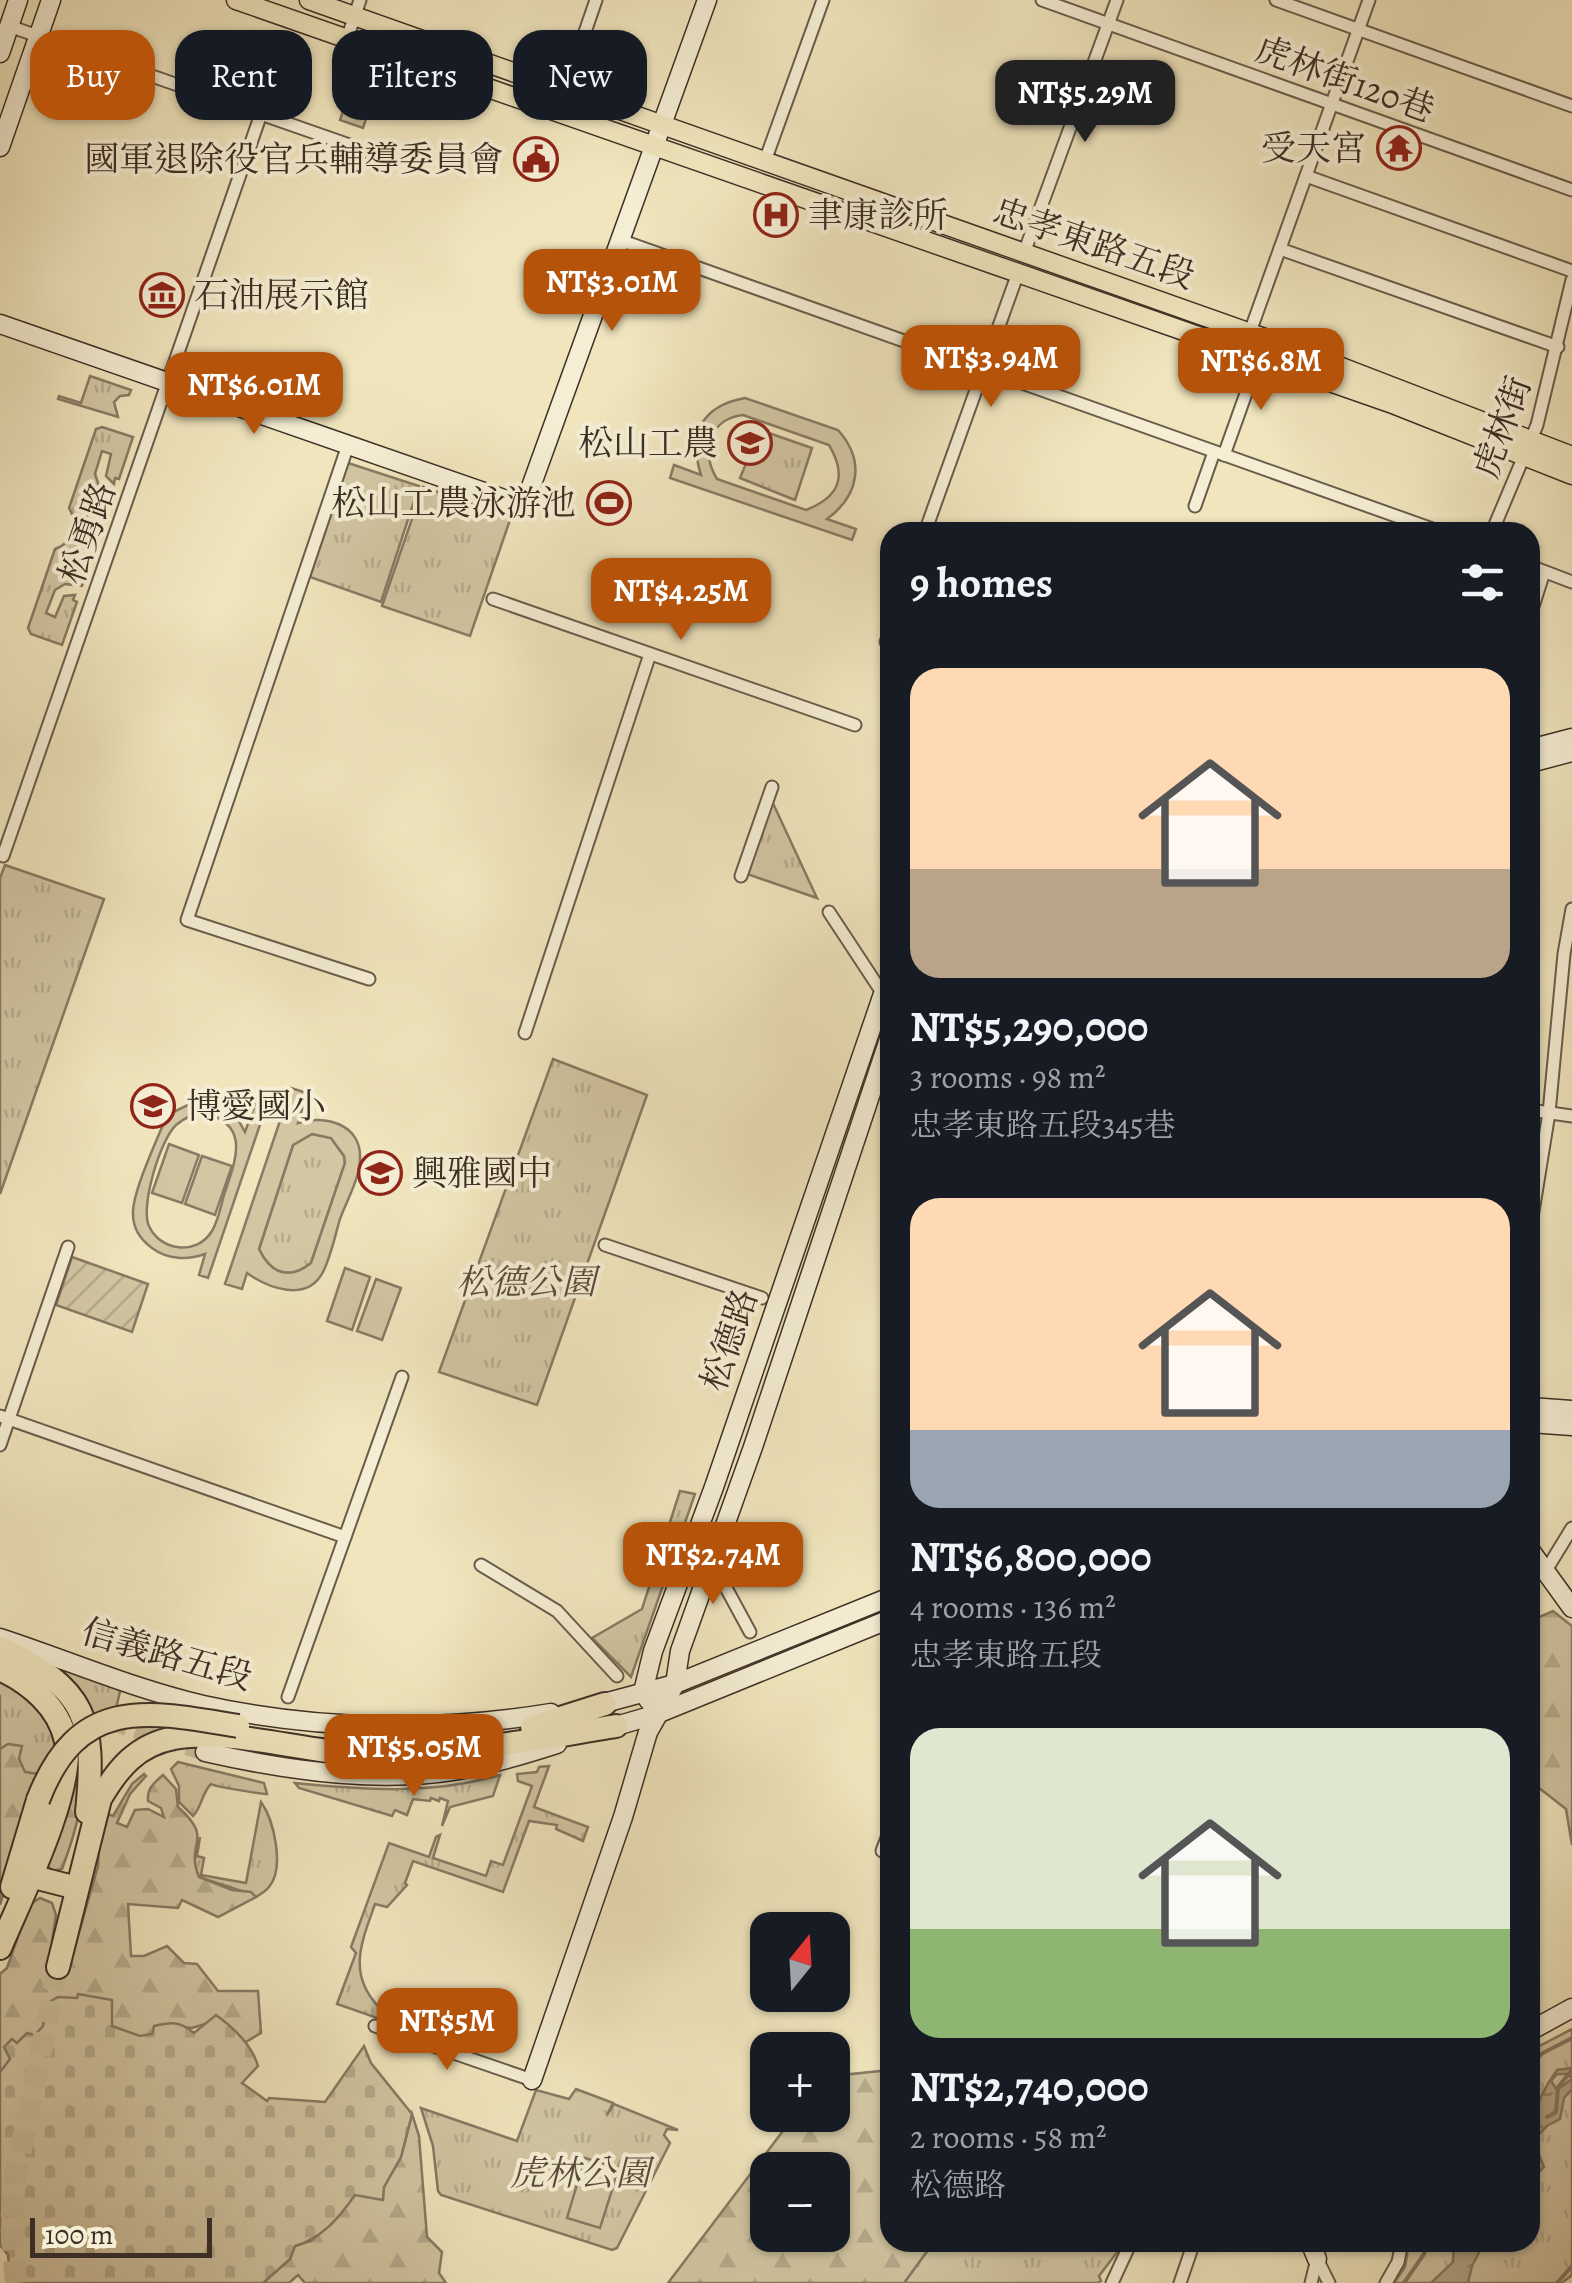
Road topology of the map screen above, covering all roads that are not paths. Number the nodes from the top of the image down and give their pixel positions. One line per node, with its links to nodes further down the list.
1 (18, 0): 14 (main road)
2 (51, 0): 16 (main road)
3 (236, 0): 19 (main road, 忠孝東路五段)
4 (309, 0): 12 (main road, 忠孝東路五段)
5 (706, 0): 29 (main road)
6 (823, 0): 33 (street)
7 (1042, 0): 13 (street, 虎林街120巷)
8 (1118, 0): 13 (street)
9 (1276, 0): 15 (street)
10 (1370, 0): 15 (street)
11 (591, 2): 17 (street)
12 (358, 8): 22 (main road, 忠孝東路五段)
13 (1109, 24): 24 (street, 虎林街120巷); 38 (street)
14 (9, 26): 18 (street); 20 (main road)
15 (1359, 29): 24 (street); 25 (street)
16 (40, 30)
17 (583, 30)
18 (30, 34)
19 (332, 34)
20 (0, 53)
21 (30, 60): 31 (main road)
22 (513, 69)
23 (493, 90): 30 (main road, 忠孝東路五段)
24 (1332, 103): 34 (street); 35 (street, 虎林街120巷)
25 (1572, 106)
26 (647, 119): 29 (main road, 忠孝東路五段)
27 (260, 120): 49 (street, 松勇路)
28 (279, 120): 32 (street)
29 (662, 124): 30 (main road); 33 (main road, 忠孝東路五段)
30 (654, 146): 36 (main road); 41 (main road, 忠孝東路五段)
31 (0, 147)
32 (378, 155)
33 (765, 161): 38 (main road, 忠孝東路五段)
34 (1306, 176): 37 (street); 40 (street)
35 (1572, 190)
36 (620, 240): 48 (street); 50 (main road)
37 (1280, 249): 45 (street); 46 (street)
38 (1024, 253): 41 (main road); 45 (main road, 忠孝東路五段)
39 (1572, 254): 40 (street)
40 (1572, 268)
41 (1018, 273): 47 (main road, 忠孝東路五段); 48 (street)
42 (1572, 280): 43 (street, 虎林街)
43 (1569, 311): 46 (street, 虎林街)
44 (0, 324): 49 (main road)
45 (1250, 332): 47 (street); 51 (main road, 忠孝東路五段)
46 (1558, 347): 51 (street, 虎林街)
47 (1259, 357): 51 (main road, 忠孝東路五段); 52 (street)
48 (983, 370): 52 (street); 56 (street)
49 (168, 382): 50 (main road); 71 (street, 松勇路)
50 (348, 445): 75 (street)
51 (1527, 449): 53 (main road, 忠孝東路五段); 54 (main road, 忠孝東路五段); 58 (street, 虎林街)
52 (1219, 453): 55 (street); 57 (street)
53 (1572, 456)
54 (1572, 475)
55 (1195, 506)
56 (929, 522)
57 (1413, 522)
58 (1496, 522)
59 (1540, 570): 60 (street)
60 (1544, 572): 61 (street); 62 (street)
61 (1572, 582)
62 (1540, 585)
63 (494, 599): 64 (street)
64 (650, 654): 65 (street); 78 (street)
65 (856, 726)
66 (1572, 738): 67 (main road)
67 (1540, 746)
68 (1572, 752): 69 (main road)
69 (1540, 760)
70 (772, 787): 72 (street)
71 (3, 856)
72 (741, 876)
73 (1572, 910): 81 (street)
74 (828, 912): 76 (street)
75 (368, 979)
76 (880, 983)
77 (880, 1008): 109 (main road, 松德路)
78 (525, 1033)
79 (880, 1066): 96 (main road, 松德路)
80 (1540, 1111): 81 (street)
81 (1549, 1112): 82 (street); 83 (street)
82 (1572, 1116)
83 (1540, 1168)
84 (605, 1244): 86 (street)
85 (68, 1247): 90 (street)
86 (762, 1298)
87 (402, 1378): 95 (street)
88 (1540, 1408): 89 (main road)
89 (1572, 1410)
90 (4, 1418): 93 (street); 95 (street)
91 (1540, 1424): 92 (main road)
92 (1572, 1426)
93 (0, 1444)
94 (1572, 1528): 99 (street)
95 (345, 1537): 110 (street)
96 (712, 1562): 103 (street); 108 (main road, 松德路)
97 (481, 1565): 107 (street)
98 (1540, 1565): 99 (main road)
99 (1545, 1572): 101 (main road)
100 (880, 1600): 108 (main road, 信義路五段)
101 (1572, 1608)
102 (880, 1624): 112 (main road)
103 (750, 1632)
104 (0, 1638): 111 (main road, 信義路五段)
105 (0, 1648): 116 (highway)
106 (0, 1669): 115 (highway)
107 (617, 1676)
108 (675, 1684): 109 (main road, 信義路五段); 112 (main road, 松德路)
109 (644, 1692): 111 (main road, 信義路五段); 112 (main road)
110 (288, 1698)
111 (604, 1704): 117 (highway, bridge)
112 (657, 1714): 113 (main road); 123 (main road, 松德路)
113 (616, 1726): 114 (main road); 116 (highway)
114 (205, 1752)
115 (30, 1876): 116 (highway); 118 (highway)
116 (79, 1879): 119 (highway)
117 (0, 1939)
118 (0, 1948)
119 (58, 1968)
120 (1572, 2008): 122 (main road)
121 (375, 2026): 123 (street, 松德路)
122 (1540, 2026)
123 (532, 2080)
124 (1126, 2252): 129 (street)
125 (1191, 2252): 130 (street)
126 (1314, 2252): 131 (street)
127 (1314, 2252): 132 (street)
128 (1400, 2252): 133 (street)
129 (1112, 2283)
130 (1180, 2283)
131 (1310, 2283)
132 (1329, 2283)
133 (1386, 2283)

